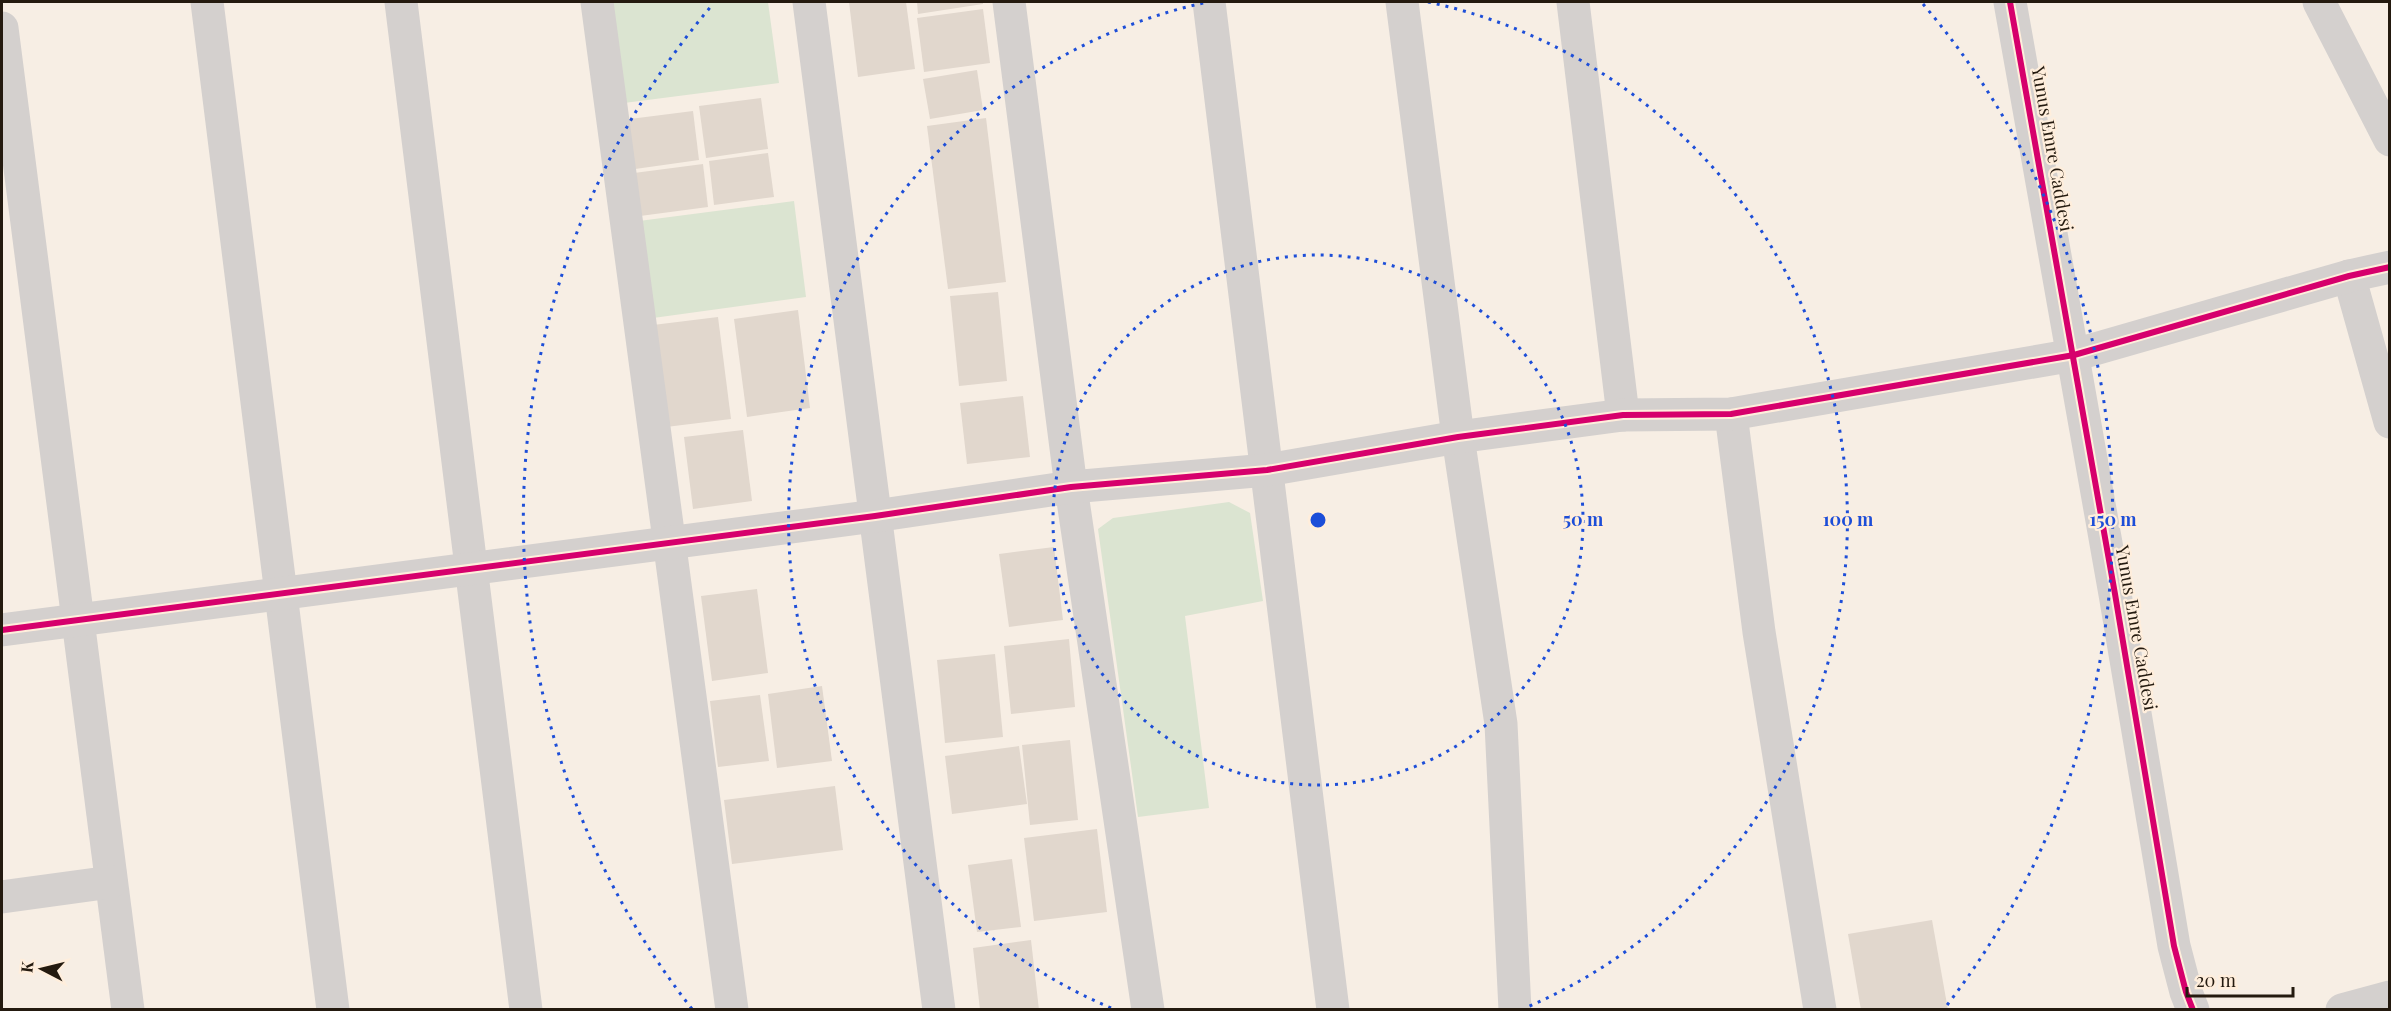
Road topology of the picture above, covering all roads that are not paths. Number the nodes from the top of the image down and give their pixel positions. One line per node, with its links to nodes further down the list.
1 (207, 2): 25 (street)
2 (401, 2): 24 (street)
3 (597, 2): 23 (street)
4 (809, 2): 22 (street)
5 (1010, 2): 21 (street)
6 (1209, 2): 20 (street)
7 (1402, 2): 19 (street)
8 (1573, 2): 17 (street)
9 (2010, 2): 15 (street, Yunus Emre Caddesi)
10 (2319, 2): 12 (street)
11 (2, 28): 26 (street)
12 (2390, 140)
13 (2390, 267): 14 (street)
14 (2349, 276): 15 (street); 18 (street)
15 (2073, 355): 16 (street); 40 (street, Yunus Emre Caddesi)
16 (1731, 414): 17 (street); 39 (street)
17 (1623, 415): 19 (street)
18 (2390, 422)
19 (1458, 437): 20 (street); 38 (street)
20 (1267, 470): 21 (street); 37 (street)
21 (1071, 487): 22 (street); 36 (street)
22 (875, 516): 23 (street); 35 (street)
23 (669, 543): 24 (street); 34 (street)
24 (471, 569): 25 (street); 33 (street)
25 (281, 594): 26 (street); 32 (street)
26 (78, 620): 27 (street); 28 (street)
27 (2, 630)
28 (111, 882): 29 (street); 31 (street)
29 (2, 897)
30 (2390, 997): 41 (street)
31 (128, 1010)
32 (333, 1010)
33 (526, 1010)
34 (732, 1010)
35 (939, 1010)
36 (1148, 1010)
37 (1333, 1010)
38 (1515, 1010)
39 (1820, 1010)
40 (2193, 1010)
41 (2342, 1010)

